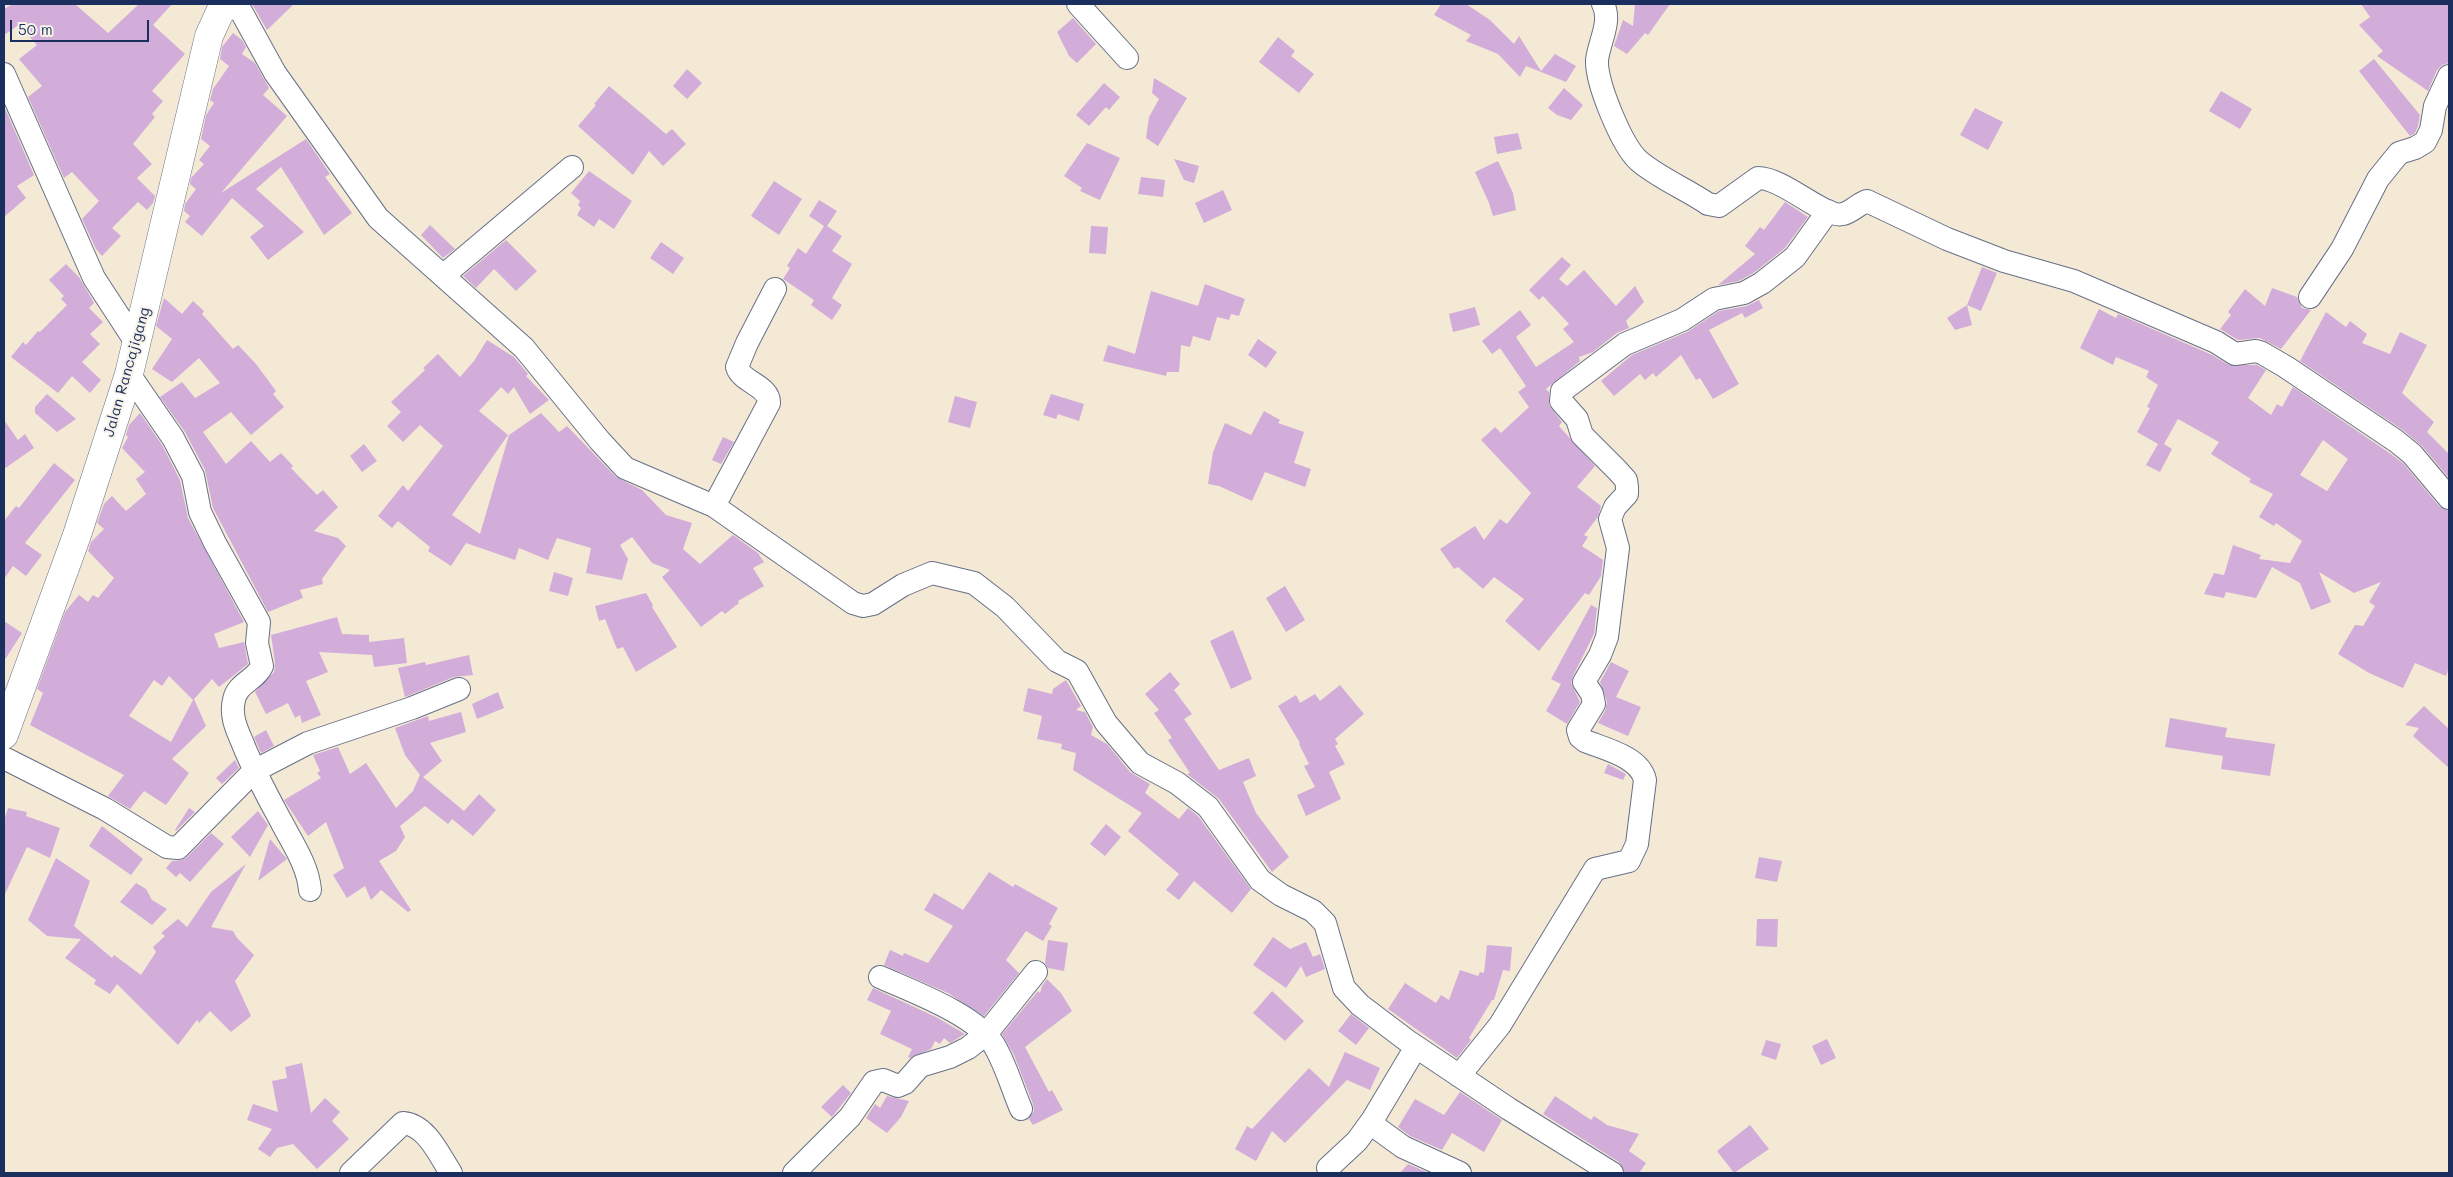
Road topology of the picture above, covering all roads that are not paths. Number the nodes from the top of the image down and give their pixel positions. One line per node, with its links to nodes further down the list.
1 (1078, 4): 4 (street)
2 (1604, 4): 8 (street)
3 (225, 6): 9 (street); 12 (main road, Jalan Rancajigang)
4 (1127, 58)
5 (4, 74): 12 (street)
6 (2449, 76): 11 (street)
7 (572, 167): 9 (street)
8 (1828, 211): 14 (street); 25 (street)
9 (444, 275): 15 (street)
10 (775, 289): 15 (street)
11 (2310, 297)
12 (137, 344): 13 (main road, Jalan Rancajigang)
13 (129, 374): 17 (main road, Jalan Rancajigang); 19 (street)
14 (2449, 498)
15 (714, 506): 24 (street)
16 (459, 689): 19 (street)
17 (4, 735)
18 (4, 758): 19 (street)
19 (254, 771): 20 (street)
20 (310, 890)
21 (1036, 972): 23 (street)
22 (880, 977): 23 (street)
23 (986, 1034): 26 (street); 31 (street)
24 (1416, 1047): 25 (street); 27 (street)
25 (1460, 1076): 33 (street)
26 (1021, 1109)
27 (1370, 1123): 28 (street); 32 (street)
28 (1328, 1168)
29 (351, 1173): 30 (street)
30 (451, 1173)
31 (794, 1173)
32 (1460, 1173)
33 (1612, 1173)

